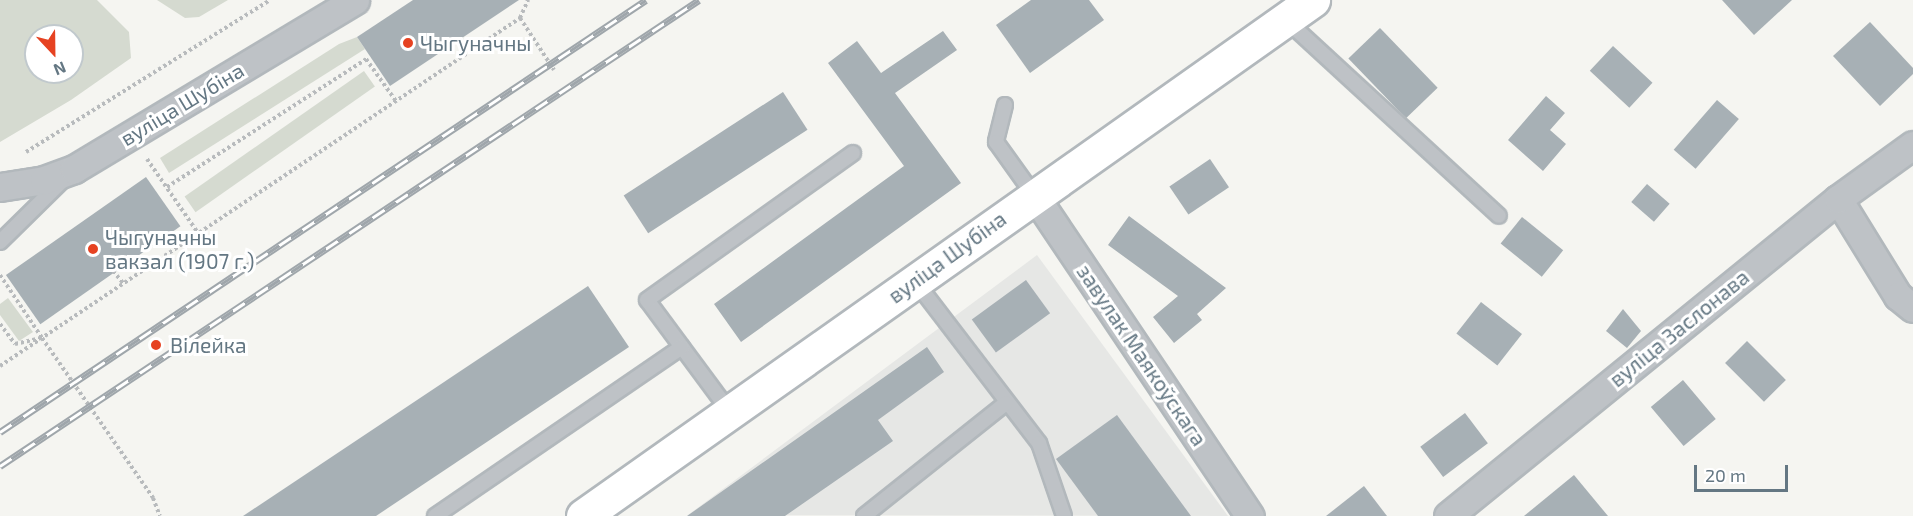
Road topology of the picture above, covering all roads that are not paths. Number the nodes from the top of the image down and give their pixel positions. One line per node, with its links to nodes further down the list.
1 (355, 0): 7 (street, вуліца Шубіна)
2 (1313, 0): 3 (street, вуліца Шубіна)
3 (1285, 20): 9 (street, вуліца Шубіна); 11 (lane)
4 (1005, 105): 9 (lane)
5 (1913, 145): 10 (street, вуліца Заслонава)
6 (853, 153): 15 (lane)
7 (74, 169): 8 (street, вуліца Шубіна); 12 (lane)
8 (0, 187)
9 (1034, 195): 13 (street, вуліца Шубіна); 22 (street, завулак Маякоўскага)
10 (1838, 199): 14 (street); 23 (street, вуліца Заслонава)
11 (1499, 216)
12 (0, 242)
13 (915, 282): 16 (lane); 17 (street, вуліца Шубіна)
14 (1913, 308)
15 (682, 347): 17 (lane); 18 (lane)
16 (1006, 403): 20 (lane); 21 (lane)
17 (730, 412): 19 (street, вуліца Шубіна)
18 (435, 516)
19 (583, 516)
20 (864, 516)
21 (1064, 516)
22 (1250, 516)
23 (1448, 516)

